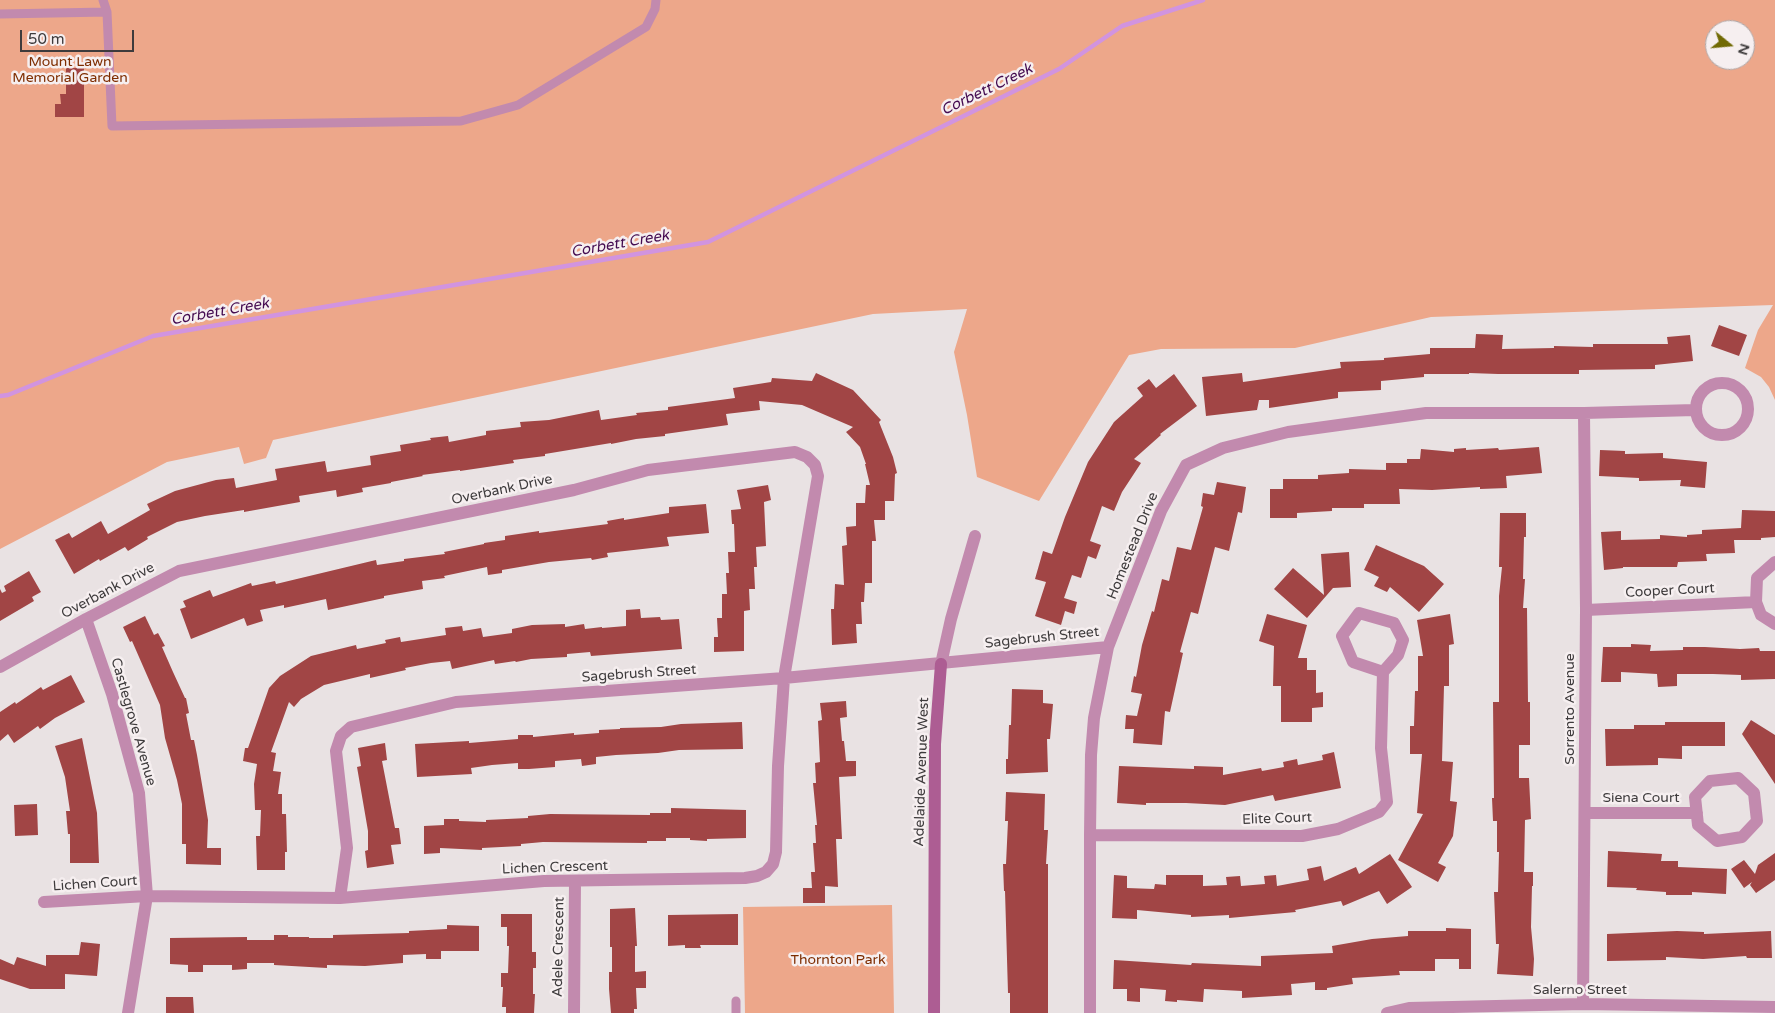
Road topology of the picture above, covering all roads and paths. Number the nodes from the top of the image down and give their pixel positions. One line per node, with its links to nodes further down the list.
1 (104, 0): 3 (lane)
2 (656, 0): 3 (lane)
3 (107, 12): 4 (lane)
4 (0, 14)
5 (1695, 410): 5 (street); 6 (street, Homestead Drive)
6 (1584, 413): 10 (street, Sorrento Avenue); 13 (street, Homestead Drive)
7 (975, 536): 14 (street, Adelaide Avenue West)
8 (1775, 562): 9 (street)
9 (1756, 602): 10 (street, Cooper Court); 12 (street)
10 (1586, 610): 18 (street, Sorrento Avenue)
11 (86, 620): 15 (street, Overbank Drive); 17 (street, Overbank Drive); 22 (street, Castlegrove Avenue)
12 (1775, 624)
13 (1108, 647): 14 (street, Sagebrush Street); 20 (street, Homestead Drive)
14 (941, 664): 17 (street, Sagebrush Street); 31 (street, Adelaide Avenue West)
15 (0, 667)
16 (1383, 672): 16 (street); 20 (street, Elite Court)
17 (784, 678): 21 (street, Lichen Crescent); 23 (street, Sagebrush Street)
18 (1585, 813): 19 (street, Siena Court); 26 (street, Sorrento Avenue)
19 (1697, 813): 19 (street, Siena Court)
20 (1090, 835): 32 (street, Homestead Drive)
21 (575, 881): 23 (street, Lichen Crescent); 29 (street, Adele Crescent)
22 (147, 896): 23 (street, Lichen Crescent); 24 (street, Lichen Court); 28 (street, Castlegrove Avenue)
23 (340, 898)
24 (44, 902)
25 (736, 1001): 30 (lane)
26 (1583, 1004): 27 (street, Salerno Street); 33 (street, Salerno Street)
27 (1775, 1007)
28 (128, 1013)
29 (574, 1013)
30 (736, 1013)
31 (934, 1013)
32 (1090, 1013)
33 (1387, 1013)

